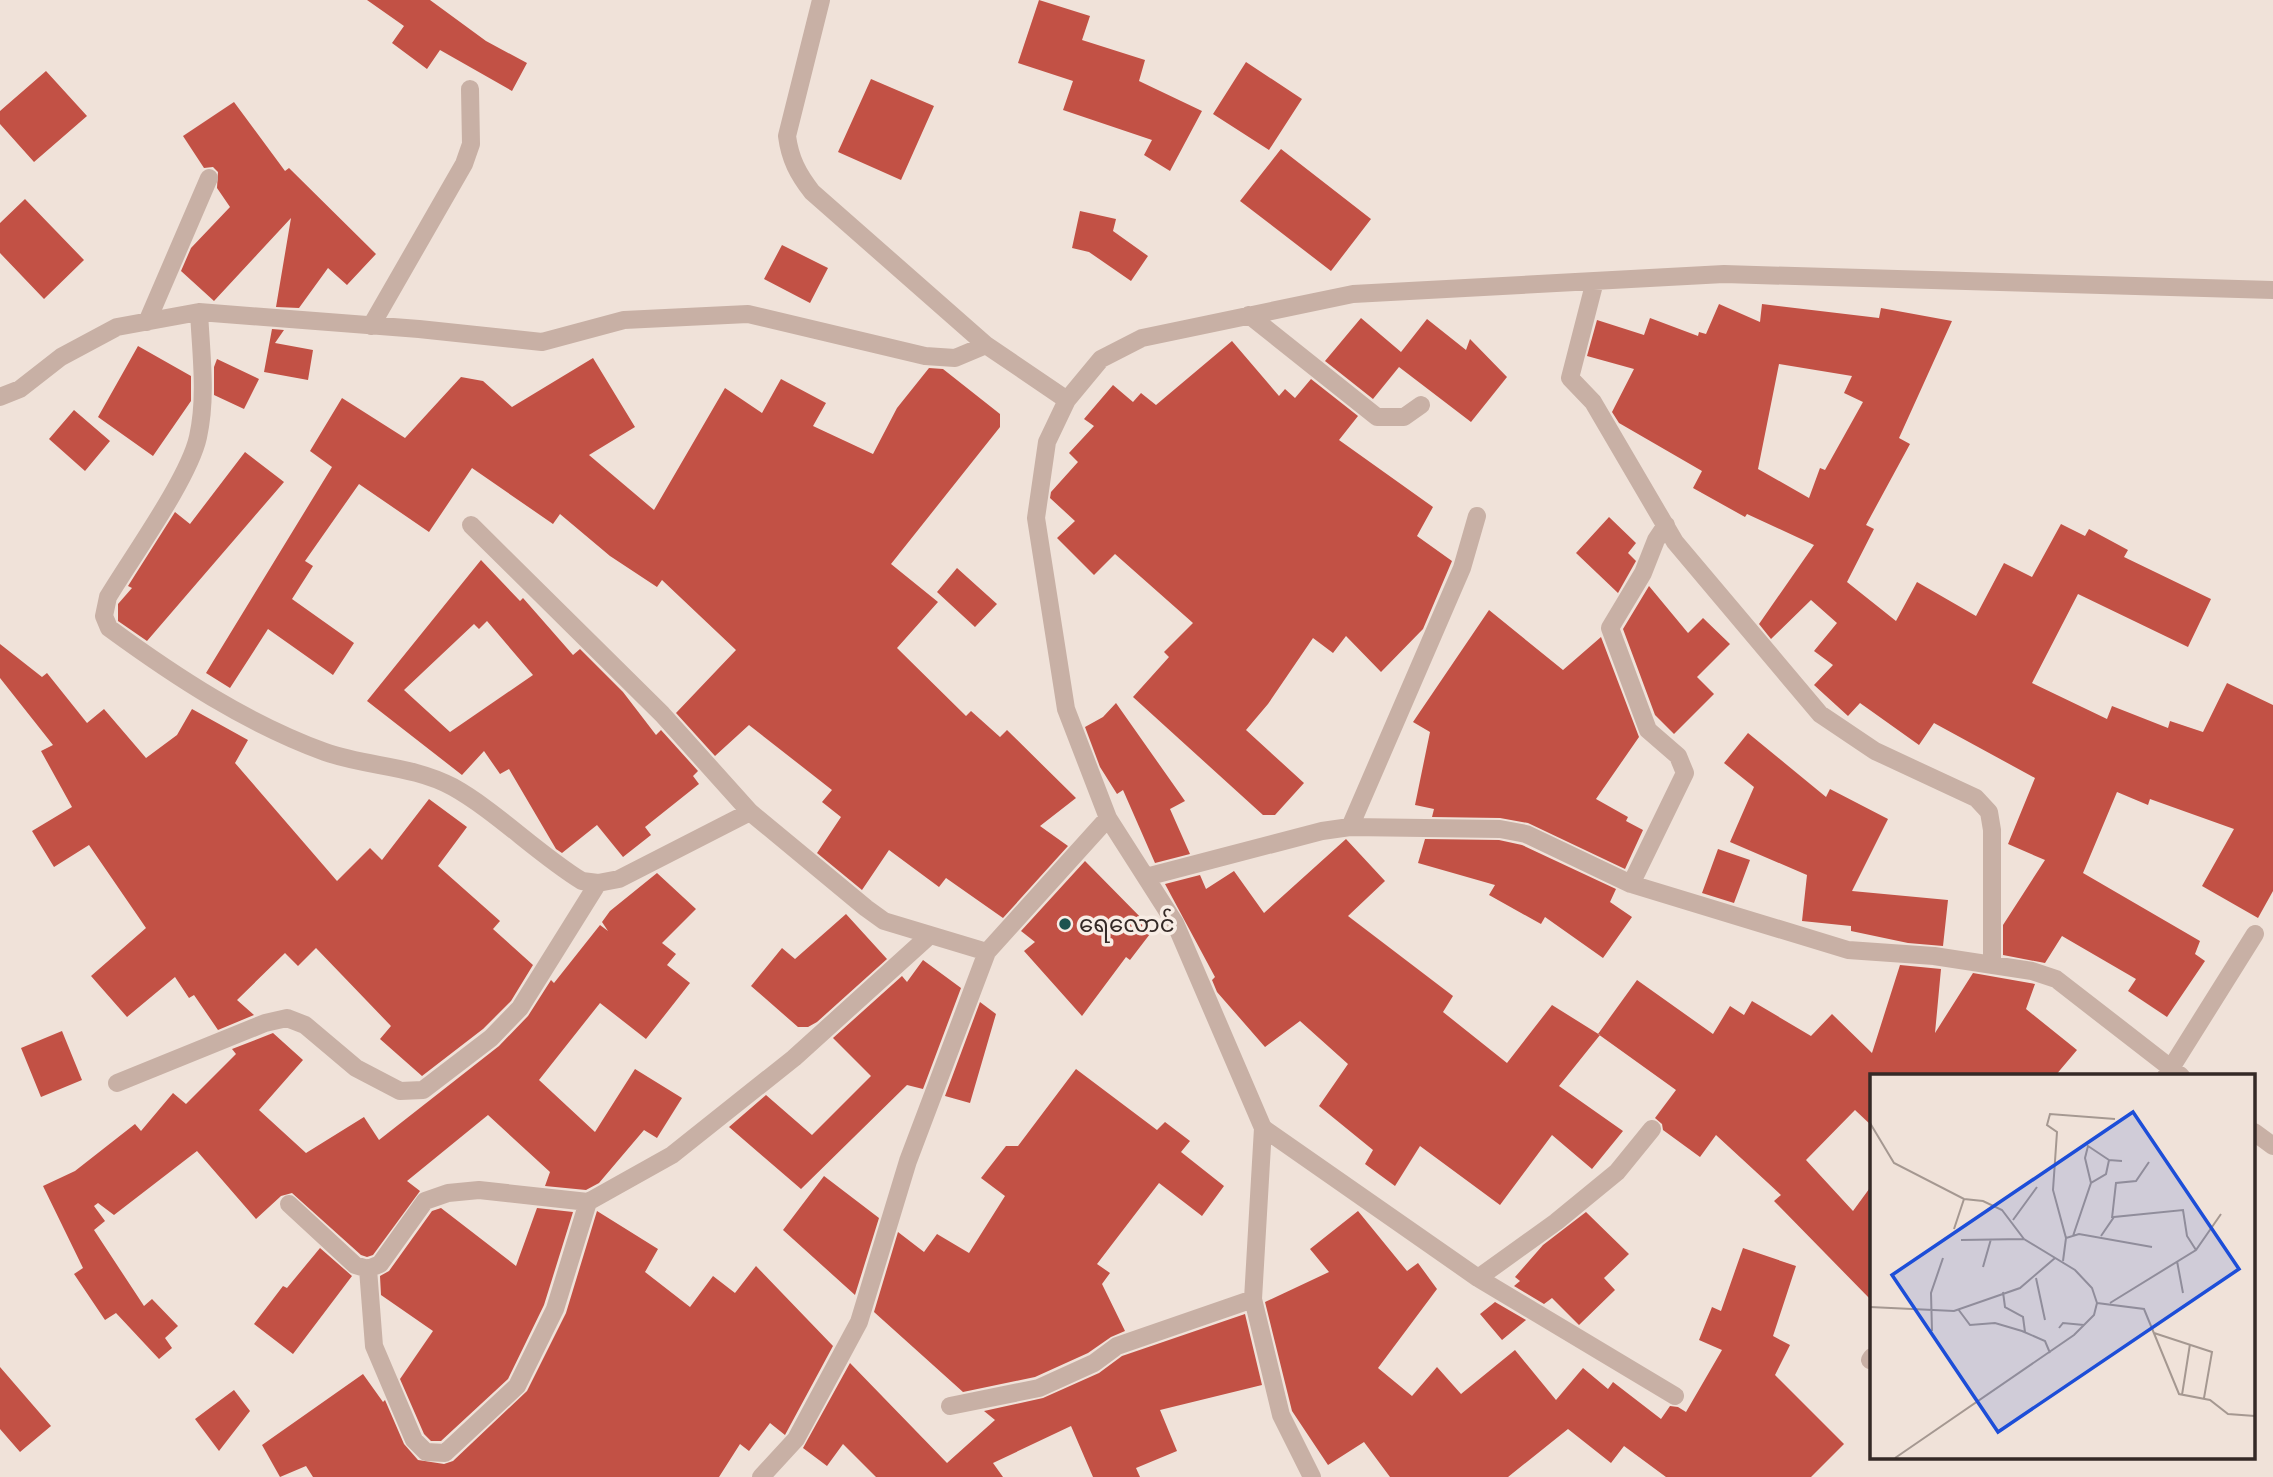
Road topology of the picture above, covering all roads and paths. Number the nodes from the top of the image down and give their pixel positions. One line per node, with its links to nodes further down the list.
1 (821, 0): 10 (street)
2 (470, 89): 9 (street)
3 (209, 178): 8 (street)
4 (1595, 281): 5 (street); 7 (street); 16 (street)
5 (2273, 290)
6 (200, 312): 8 (street); 9 (street); 21 (street)
7 (1249, 315): 12 (street); 13 (street)
8 (147, 322): 11 (street)
9 (371, 326): 10 (street)
10 (986, 345): 12 (street)
11 (0, 397)
12 (1067, 400): 18 (street)
13 (1421, 404)
14 (1477, 516): 19 (street)
15 (471, 525): 17 (street)
16 (1666, 525): 22 (street); 26 (street)
17 (750, 812): 21 (street); 24 (street)
18 (1108, 818): 20 (street); 25 (street)
19 (1350, 827): 20 (street); 22 (street)
20 (1146, 877): 29 (street)
21 (598, 883): 28 (street)
22 (1631, 884): 26 (street)
23 (2255, 934): 27 (street)
24 (930, 935): 25 (street); 33 (street)
25 (987, 952): 40 (street)
26 (1992, 965): 27 (street)
27 (2173, 1074)
28 (117, 1083)
29 (1264, 1128): 36 (street); 37 (street)
30 (1653, 1129): 36 (street)
31 (2256, 1133): 32 (street)
32 (2273, 1146)
33 (589, 1202): 35 (street); 35 (street)
34 (289, 1204): 35 (street)
35 (368, 1269)
36 (1478, 1278): 38 (street)
37 (1253, 1299): 39 (street); 41 (street)
38 (1675, 1396)
39 (950, 1406)
40 (761, 1477)
41 (1312, 1477)

